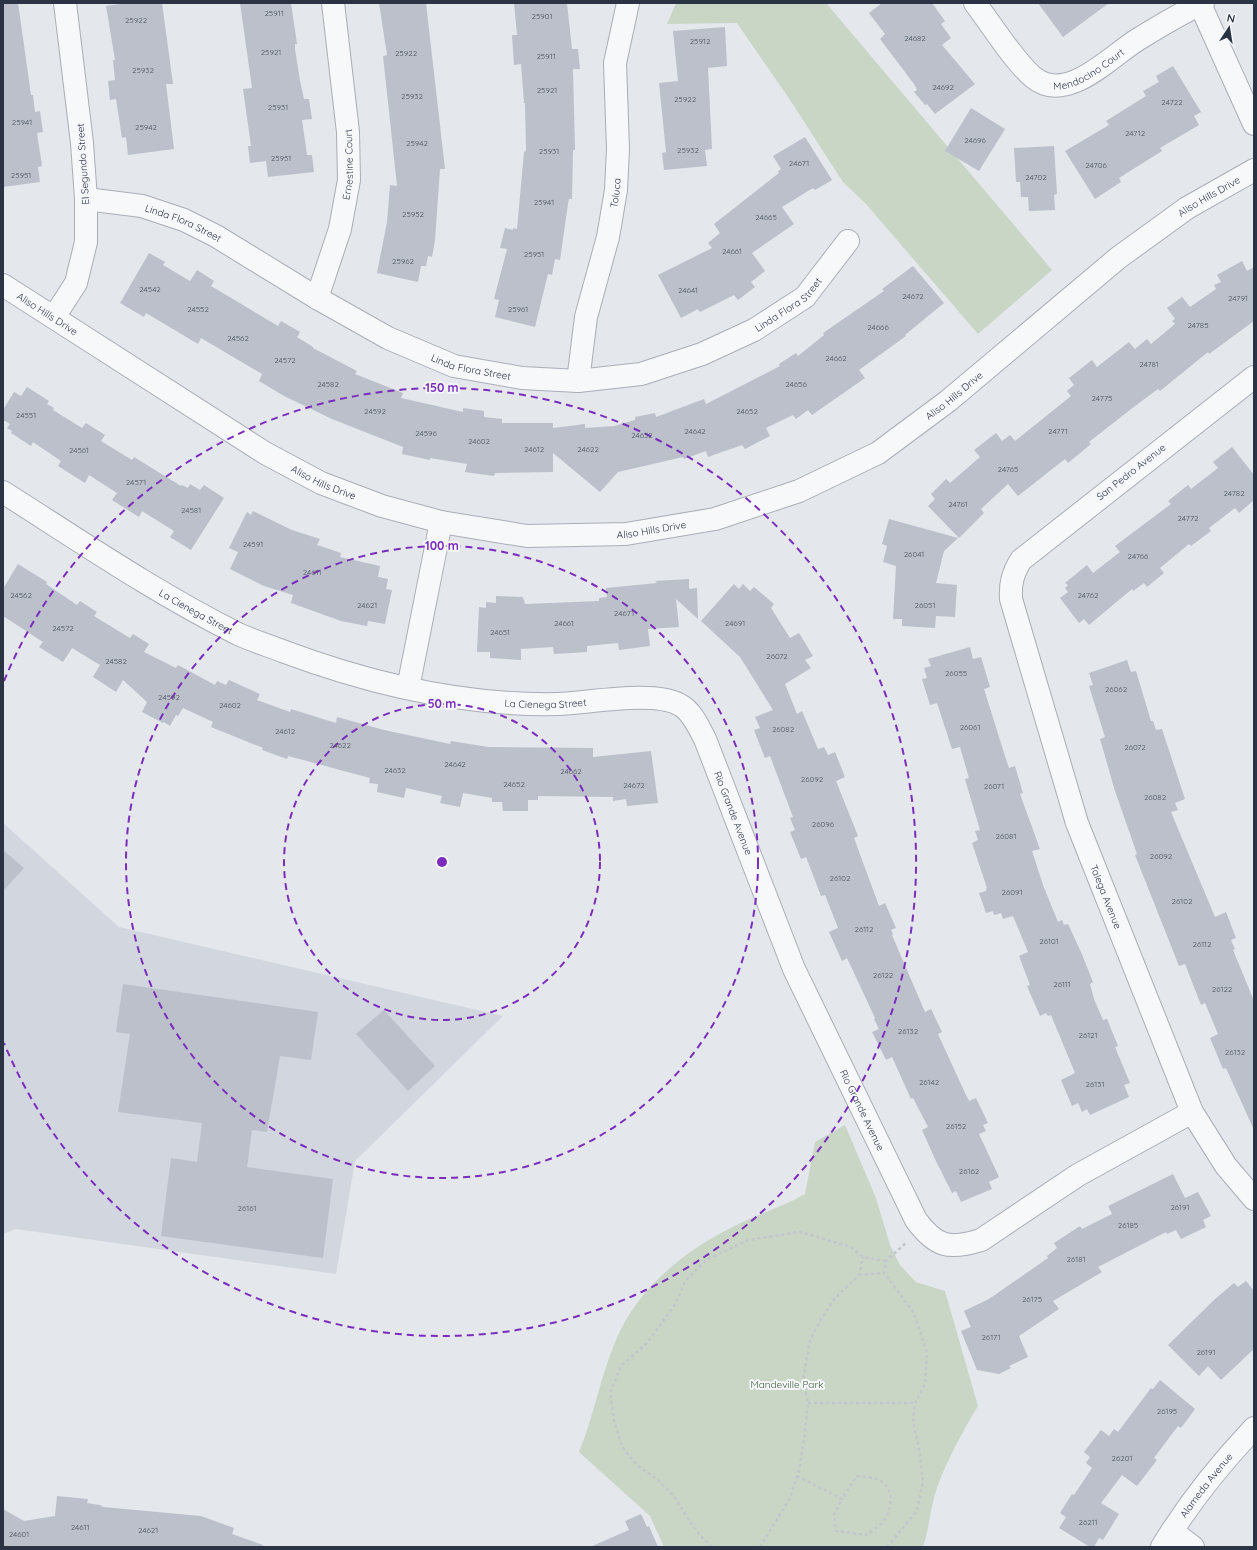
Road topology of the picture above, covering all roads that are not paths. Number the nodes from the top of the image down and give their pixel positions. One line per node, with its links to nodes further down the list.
1 (65, 3): 8 (street, El Segundo Street)
2 (333, 3): 11 (street, Ernestine Court)
3 (628, 3): 13 (street, Toluca)
4 (975, 3): 5 (street, Mendocino Court)
5 (1202, 4): 6 (street)
6 (1254, 124)
7 (1254, 170): 16 (street, Aliso Hills Drive)
8 (86, 199): 11 (street, Linda Flora Street); 12 (street, El Segundo Street)
9 (848, 240): 13 (street, Linda Flora Street)
10 (3, 285): 12 (street, Aliso Hills Drive)
11 (317, 298): 13 (street, Linda Flora Street)
12 (54, 317): 16 (street, Aliso Hills Drive)
13 (578, 381)
14 (1252, 383): 17 (street, San Pedro Avenue)
15 (3, 492): 18 (street, La Cienega Street)
16 (441, 522): 18 (street)
17 (1013, 573): 20 (street, Talega Avenue)
18 (408, 688): 19 (street, La Cienega Street)
19 (682, 705): 20 (street, Rio Grande Avenue)
20 (1192, 1112): 21 (street, Talega Avenue)
21 (1254, 1199)
22 (1254, 1428): 23 (street, Alameda Avenue)
23 (1167, 1539): 24 (street)
24 (1193, 1547)

